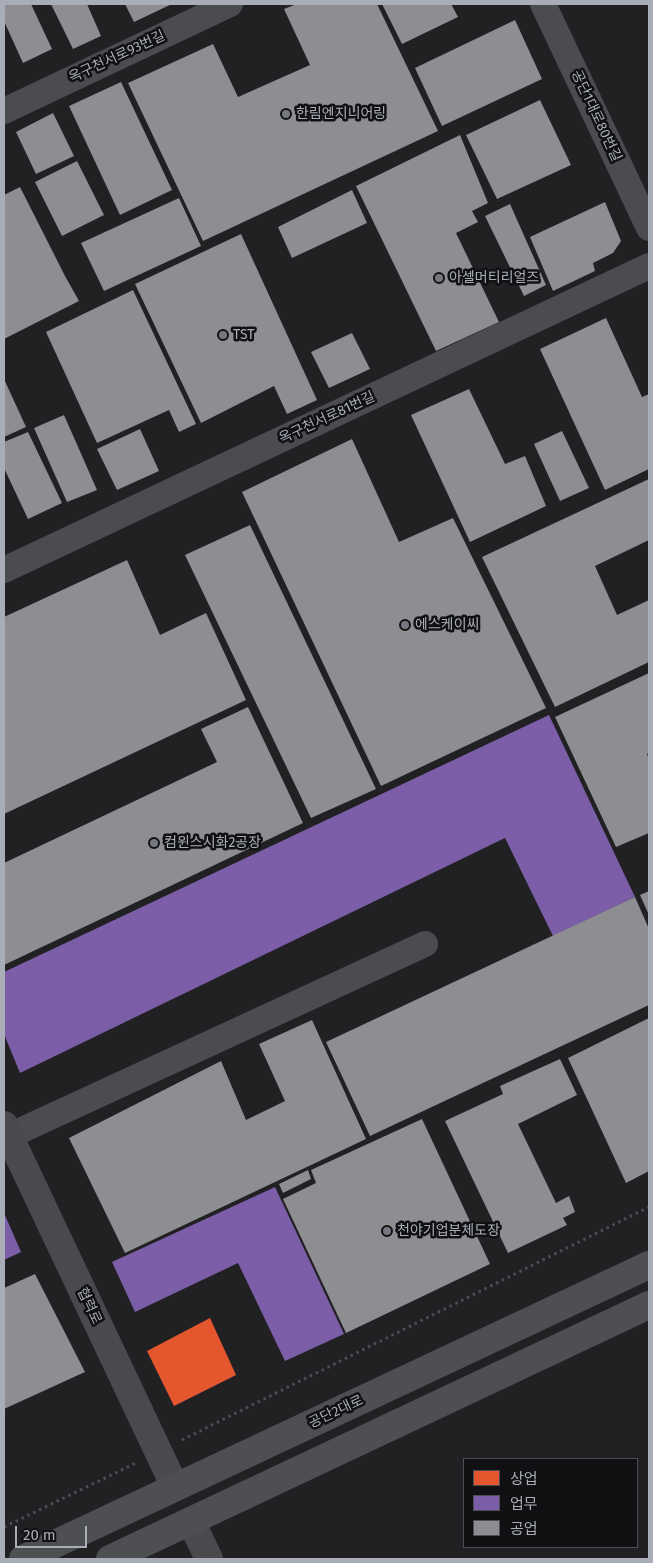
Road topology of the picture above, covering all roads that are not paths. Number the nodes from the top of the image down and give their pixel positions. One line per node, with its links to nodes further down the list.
1 (230, 4): 3 (street, 옥구천서로93번길)
2 (543, 4): 4 (street, 공단1대로80번길)
3 (4, 110)
4 (649, 228)
5 (649, 266): 6 (street, 옥구천서로81번길)
6 (4, 570)
7 (425, 944): 8 (street)
8 (6, 1131): 11 (street, 협력로)
9 (649, 1265): 11 (main road, 공단2대로)
10 (649, 1305): 12 (main road)
11 (175, 1487): 12 (main road); 13 (main road, 공단2대로)
12 (190, 1521): 14 (main road); 15 (street)
13 (23, 1559)
14 (110, 1559)
15 (209, 1559)

